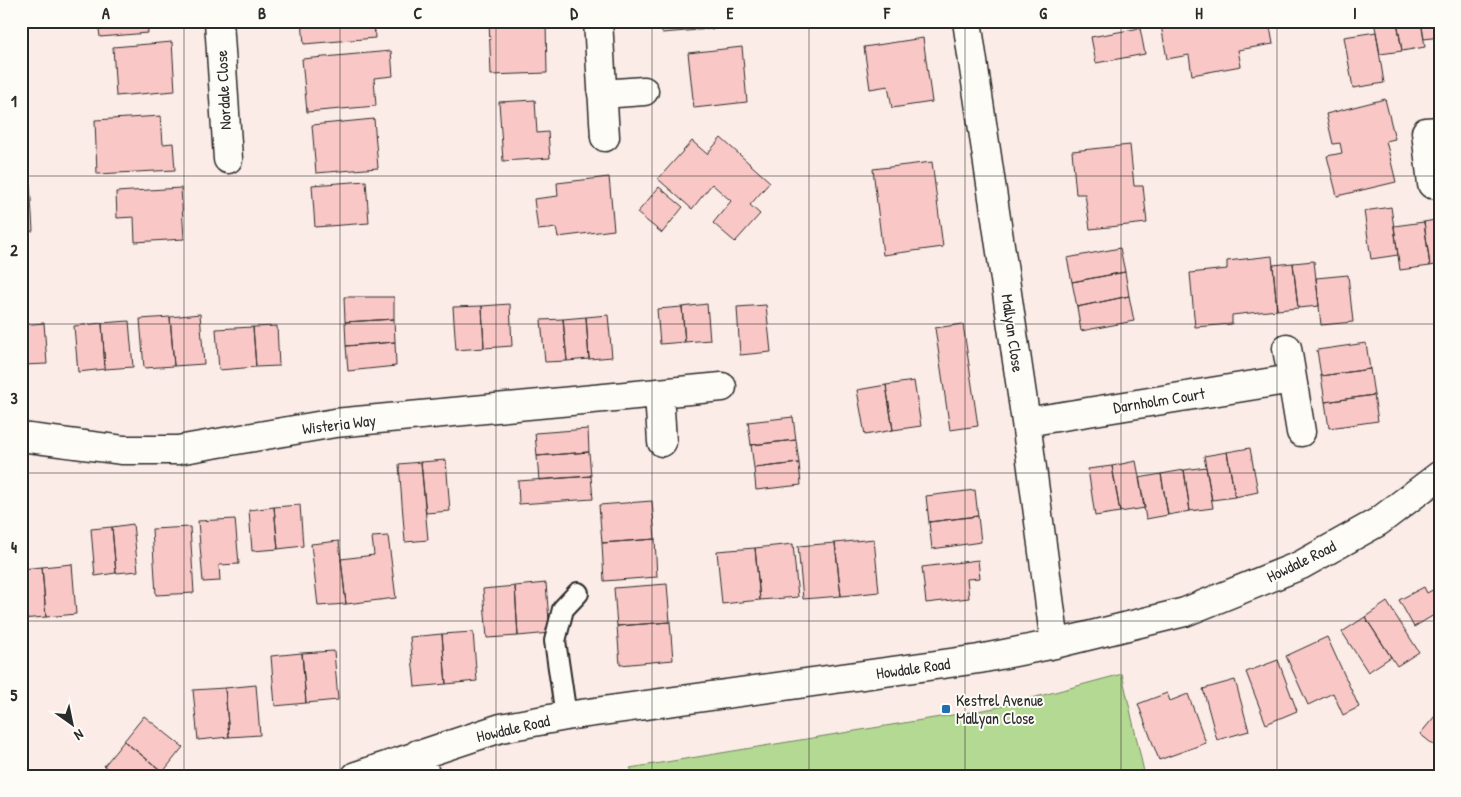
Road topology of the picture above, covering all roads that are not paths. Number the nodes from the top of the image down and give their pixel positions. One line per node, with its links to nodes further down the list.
1 (219, 21): 8 (street, Nordale Close)
2 (598, 21): 5 (street)
3 (967, 21): 14 (street, Mallyan Close)
4 (644, 91): 5 (street)
5 (602, 94): 7 (street)
6 (1440, 130): 9 (street)
7 (604, 137)
8 (228, 159)
9 (1432, 184)
10 (1287, 348): 11 (street)
11 (1292, 379): 14 (street, Darnholm Court); 15 (street)
12 (722, 388): 13 (street, Wisteria Way)
13 (659, 393): 16 (street, Wisteria Way); 17 (street)
14 (1026, 422): 20 (street, Mallyan Close)
15 (1301, 432)
16 (21, 437)
17 (662, 442)
18 (1440, 475): 20 (street, Howdale Road)
19 (578, 593): 21 (lane)
20 (1055, 644): 21 (street, Howdale Road)
21 (566, 716): 22 (street, Howdale Road)
22 (422, 765): 23 (street, Howdale Road)
23 (356, 776)

